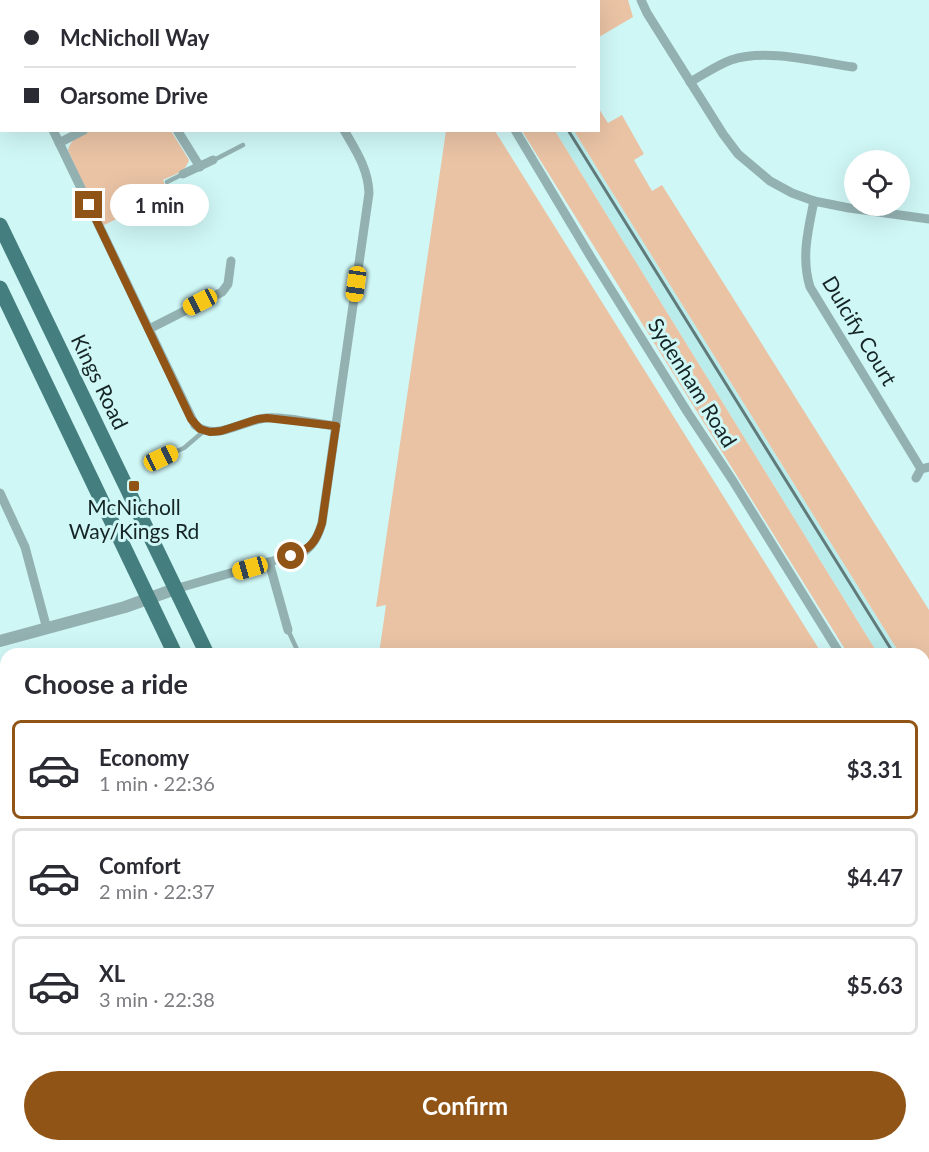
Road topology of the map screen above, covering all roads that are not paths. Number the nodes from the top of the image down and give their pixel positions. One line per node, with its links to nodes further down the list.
1 (641, 0): 3 (street)
2 (853, 67): 3 (street)
3 (690, 82): 15 (street)
4 (54, 132): 9 (street)
5 (80, 132): 9 (street)
6 (178, 132): 12 (street)
7 (345, 132): 21 (street)
8 (516, 132): 36 (street, Sydenham Road)
9 (59, 143): 20 (street)
10 (243, 145): 11 (lane)
11 (213, 160): 12 (street)
12 (200, 166): 13 (street)
13 (183, 174): 14 (lane)
14 (167, 182)
15 (814, 201): 16 (street); 24 (street, Dulcify Court)
16 (929, 219)
17 (0, 225): 28 (main road, Kings Road)
18 (231, 261): 20 (street)
19 (0, 288): 29 (main road)
20 (149, 329): 22 (street)
21 (336, 426): 22 (street); 27 (street)
22 (204, 431): 23 (lane)
23 (161, 458)
24 (925, 468): 25 (street, Dulcify Court)
25 (916, 478)
26 (0, 493): 30 (street)
27 (268, 562): 28 (street); 31 (street)
28 (175, 589): 29 (street); 34 (main road, Kings Road)
29 (148, 599): 30 (street); 33 (main road)
30 (47, 629): 32 (street)
31 (288, 630): 35 (lane)
32 (0, 642)
33 (172, 648)
34 (204, 648)
35 (297, 648)
36 (836, 648)

